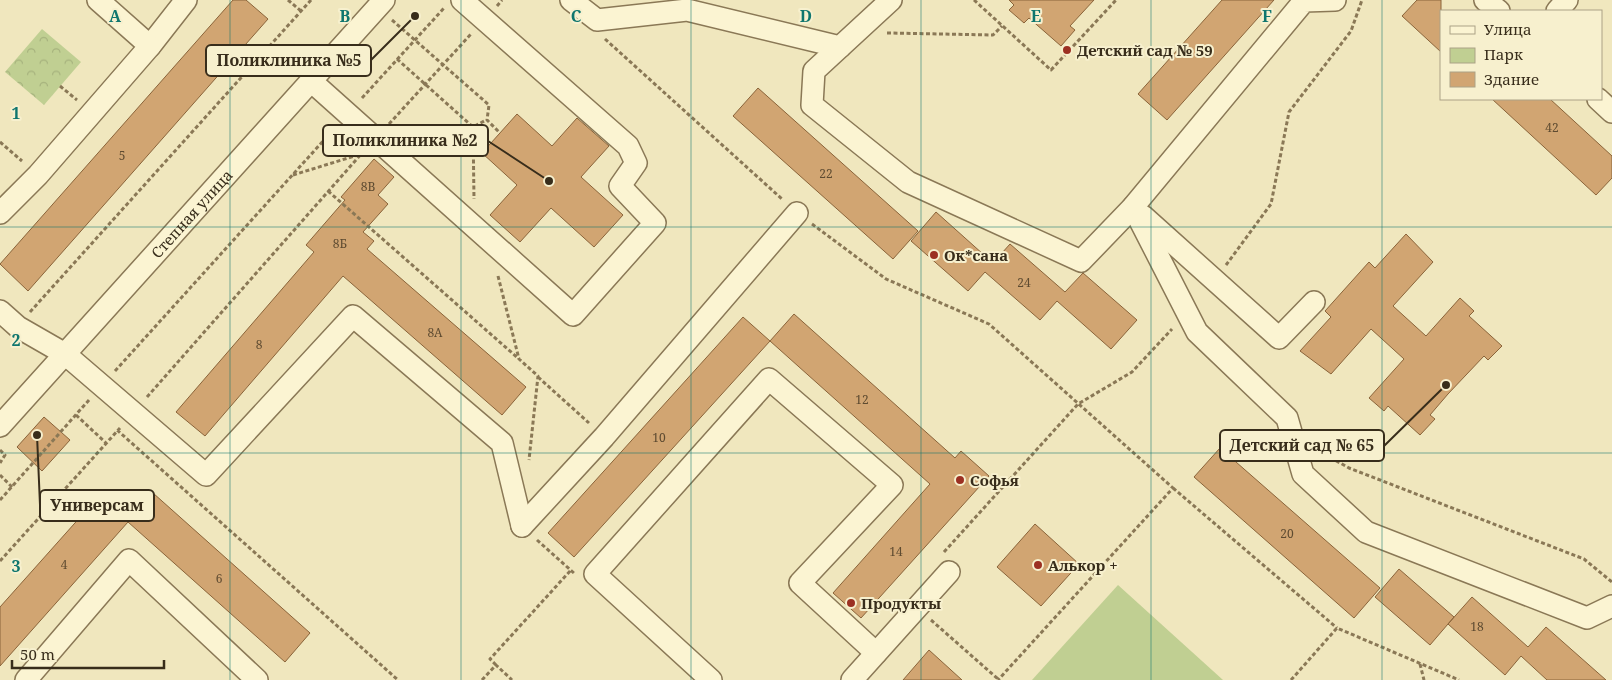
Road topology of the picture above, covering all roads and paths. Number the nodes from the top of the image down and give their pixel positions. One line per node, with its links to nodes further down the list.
1 (98, 0): 25 (street)
2 (186, 0): 25 (street)
3 (288, 0): 19 (path)
4 (311, 0): 19 (path)
5 (450, 0): 24 (path)
6 (462, 0): 20 (street)
7 (502, 0): 20 (path)
8 (571, 0): 26 (street)
9 (892, 0): 22 (street)
10 (974, 0): 21 (path)
11 (1116, 0): 21 (path)
12 (1335, 0): 43 (street)
13 (1362, 0): 47 (path)
14 (1485, 0): 17 (street)
15 (1567, 0): 18 (street)
16 (380, 3): 24 (path); 29 (street, Степная улица)
17 (1498, 10)
18 (1557, 10)
19 (301, 11): 51 (path)
20 (485, 20): 28 (path); 46 (street)
21 (1002, 26): 22 (path)
22 (856, 32): 26 (street)
23 (599, 33): 45 (path)
24 (415, 40): 27 (path); 28 (path)
25 (150, 46): 40 (street)
26 (840, 47): 43 (street)
27 (397, 59): 30 (path); 33 (path)
28 (443, 65): 30 (path); 34 (path)
29 (310, 81): 33 (street); 52 (street, Степная улица)
30 (426, 84): 35 (path); 37 (path)
31 (1599, 100): 32 (street)
32 (1612, 112)
33 (348, 114): 37 (street); 41 (path)
34 (487, 120): 35 (path); 36 (path)
35 (473, 127): 46 (path)
36 (500, 133)
37 (375, 139): 39 (path); 46 (street)
38 (0, 142): 40 (path)
39 (361, 154): 41 (path); 42 (path)
40 (38, 175): 44 (street)
41 (292, 175): 55 (path)
42 (328, 191): 53 (path); 57 (path)
43 (1133, 207): 47 (street); 50 (street)
44 (0, 213)
45 (797, 213): 56 (path); 62 (street)
46 (475, 227)
47 (1215, 280): 48 (street)
48 (1314, 302)
49 (0, 311): 51 (street)
50 (1187, 313): 56 (path); 61 (street)
51 (18, 326): 52 (street)
52 (65, 354): 55 (street); 59 (street, Степная улица)
53 (519, 359)
54 (538, 376): 62 (path)
55 (102, 386): 57 (street); 58 (path)
56 (1078, 404): 68 (path); 71 (path)
57 (133, 413): 60 (path); 62 (street)
58 (76, 415): 63 (path); 67 (path)
59 (0, 426)
60 (117, 430): 63 (path); 82 (path)
61 (1292, 435): 73 (path); 74 (street)
62 (604, 437)
63 (106, 443): 70 (path)
64 (0, 450): 65 (path)
65 (0, 463)
66 (0, 475): 67 (path)
67 (12, 487): 69 (path)
68 (1173, 488): 76 (path); 87 (path)
69 (0, 500)
70 (0, 561)
71 (945, 564): 77 (street)
72 (571, 570): 79 (path)
73 (1612, 582)
74 (1612, 606)
75 (924, 626): 87 (path)
76 (1338, 628): 78 (path); 88 (path)
77 (876, 653): 85 (street); 86 (street)
78 (1420, 664): 89 (path); 90 (path)
79 (496, 665): 83 (path); 84 (path)
80 (26, 680): 81 (street)
81 (257, 680)
82 (398, 680)
83 (482, 680)
84 (512, 680)
85 (711, 680)
86 (852, 680)
87 (998, 680)
88 (1291, 680)
89 (1424, 680)
90 (1459, 680)

